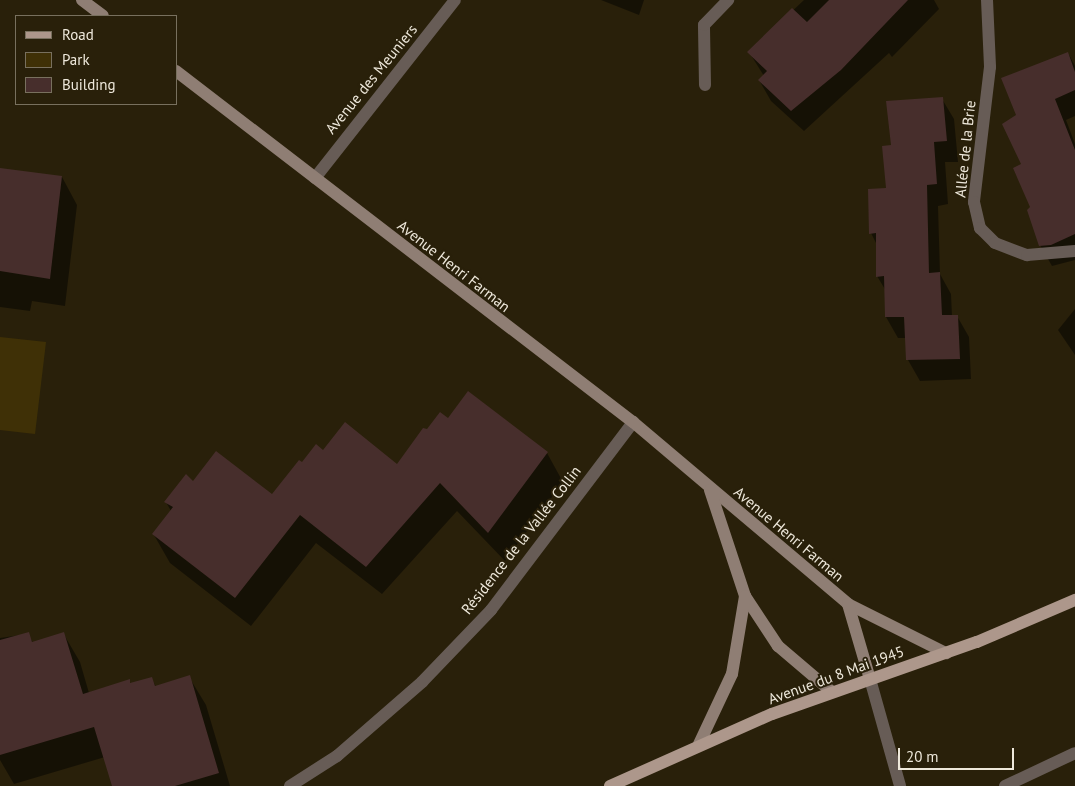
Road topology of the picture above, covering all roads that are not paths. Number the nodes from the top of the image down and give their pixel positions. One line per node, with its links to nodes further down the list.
1 (82, 0): 5 (street)
2 (728, 0): 7 (street)
3 (987, 0): 9 (street, Allée de la Brie)
4 (452, 1): 8 (street, Avenue des Meuniers)
5 (102, 15)
6 (178, 73): 8 (street, Avenue Henri Farman)
7 (705, 85)
8 (315, 178): 10 (street, Avenue Henri Farman)
9 (1075, 251)
10 (633, 422): 11 (street, Avenue Henri Farman); 20 (street, Résidence de la Vallée Collin)
11 (710, 489): 12 (street, Avenue Henri Farman); 14 (street, Avenue Henri Farman)
12 (746, 596): 17 (street, Avenue Henri Farman); 18 (street, Avenue Henri Farman)
13 (1075, 600): 15 (main road, Avenue du 8 Mai 1945)
14 (848, 604): 15 (street, Avenue Henri Farman); 16 (street, Avenue Henri Farman)
15 (946, 653): 16 (main road, Avenue du 8 Mai 1945)
16 (870, 679): 17 (main road, Avenue du 8 Mai 1945); 22 (street)
17 (832, 692): 18 (main road, Avenue du 8 Mai 1945)
18 (699, 744): 21 (main road, Avenue du 8 Mai 1945)
19 (1075, 753): 23 (street)
20 (290, 786)
21 (610, 786)
22 (900, 786)
23 (1005, 786)

